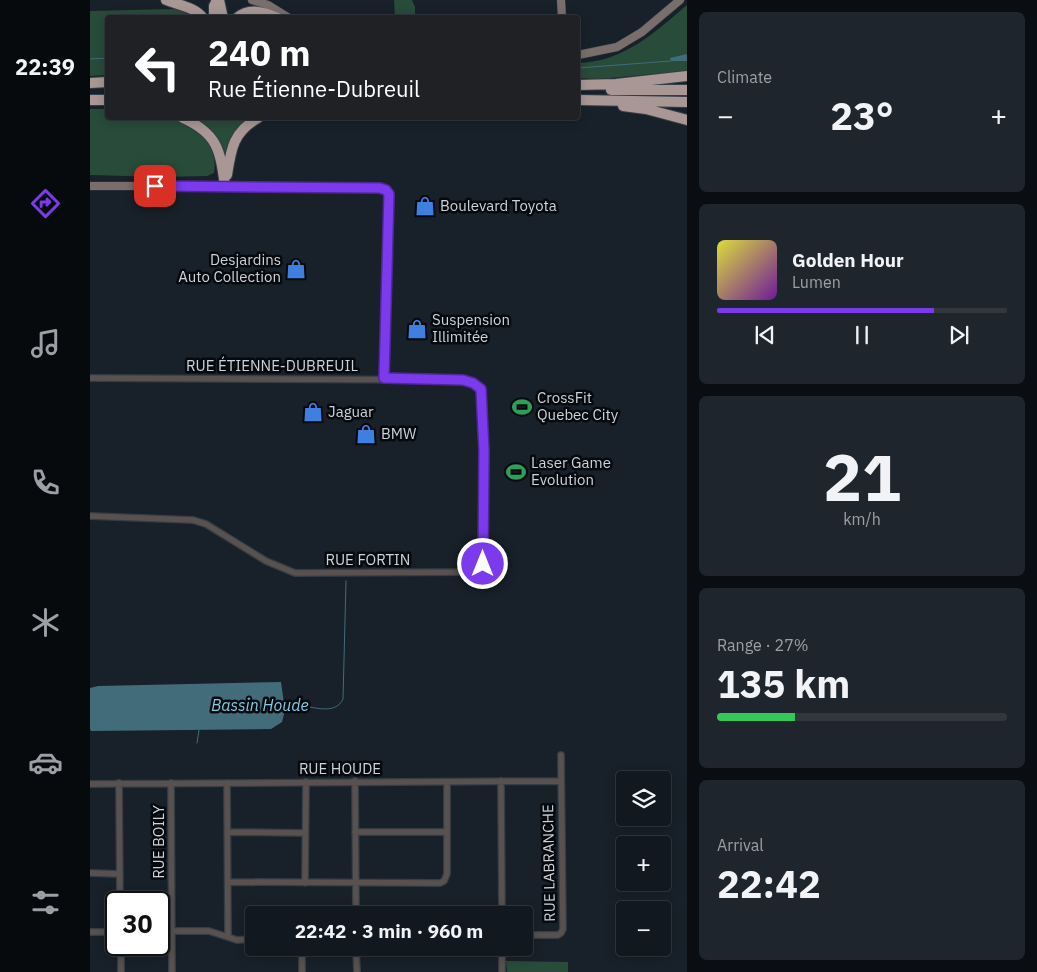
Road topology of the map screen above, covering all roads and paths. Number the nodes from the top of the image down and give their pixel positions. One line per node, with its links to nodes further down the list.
1 (166, 0): 6 (highway)
2 (218, 0): 7 (highway); 8 (highway)
3 (252, 0): 11 (street)
4 (562, 0): 12 (street)
5 (680, 0): 13 (street)
6 (202, 15)
7 (214, 15)
8 (222, 15)
9 (242, 15): 10 (highway)
10 (270, 15)
11 (284, 15)
12 (562, 15)
13 (580, 55)
14 (687, 76): 17 (highway)
15 (105, 83): 16 (highway)
16 (90, 84)
17 (580, 85)
18 (580, 89): 19 (highway)
19 (687, 90)
20 (90, 100): 21 (highway)
21 (105, 100)
22 (580, 100): 23 (highway)
23 (609, 100): 24 (highway); 27 (highway)
24 (687, 102)
25 (187, 120): 29 (highway)
26 (254, 120): 29 (highway)
27 (687, 120)
28 (90, 186): 29 (street)
29 (225, 186): 31 (street)
30 (90, 378): 31 (street, RUE ÉTIENNE-DUBREUIL)
31 (384, 378): 32 (street, RUE ÉTIENNE-DUBREUIL)
32 (481, 389): 33 (street, RUE FORTIN)
33 (90, 516)
34 (561, 755): 37 (street, RUE LABRANCHE)
35 (355, 781): 38 (street, RUE HOUDE); 39 (street, RUE HOUDE); 45 (street)
36 (501, 781): 37 (street, RUE HOUDE); 39 (street, RUE HOUDE); 55 (street)
37 (561, 781): 59 (street, RUE LABRANCHE)
38 (306, 782): 42 (street, RUE HOUDE); 47 (street)
39 (446, 782): 46 (street)
40 (119, 783): 41 (street, RUE HOUDE); 43 (street, RUE HOUDE); 49 (street)
41 (171, 783): 42 (street, RUE HOUDE); 56 (street, RUE BOILY)
42 (227, 783): 44 (street)
43 (90, 784)
44 (228, 832): 47 (street); 50 (street)
45 (355, 832): 46 (street); 52 (street)
46 (446, 832): 52 (street)
47 (305, 833): 51 (street)
48 (90, 873): 49 (street)
49 (120, 874): 53 (street)
50 (229, 882): 51 (street); 60 (street)
51 (305, 883): 52 (street)
52 (355, 883): 54 (street)
53 (120, 891)
54 (356, 906)
55 (502, 906)
56 (171, 931): 60 (street); 67 (street, RUE BOILY)
57 (90, 932): 58 (street)
58 (105, 932)
59 (533, 935)
60 (228, 937): 61 (street)
61 (245, 940)
62 (121, 956): 66 (street)
63 (302, 956): 68 (street)
64 (356, 956): 69 (street)
65 (502, 956): 70 (street)
66 (121, 972)
67 (172, 972)
68 (302, 972)
69 (357, 972)
70 (502, 972)

